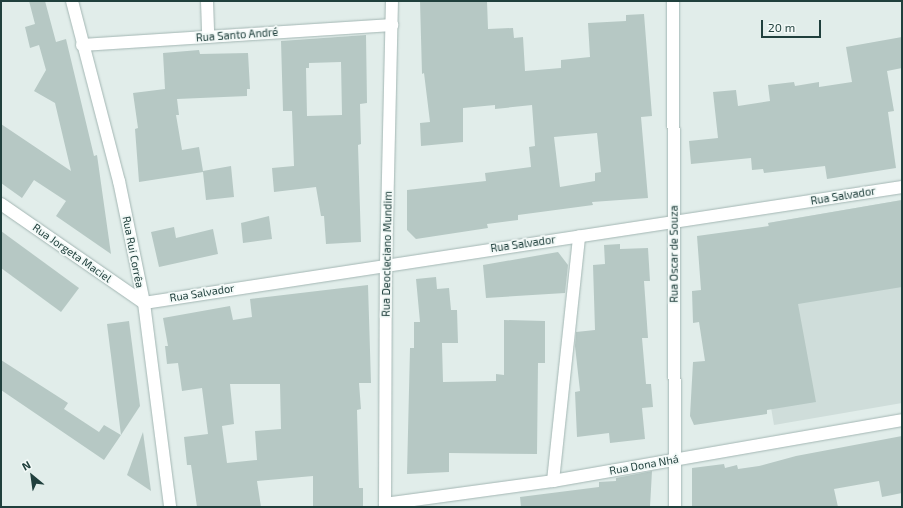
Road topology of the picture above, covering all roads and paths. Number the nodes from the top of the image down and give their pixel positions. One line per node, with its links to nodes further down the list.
1 (72, 1): 7 (street, Rua Rui Corrêa)
2 (207, 1): 6 (street)
3 (392, 1): 5 (street, Rua Deocleciano Mundim)
4 (673, 1): 10 (street, Rua Oscar de Souza)
5 (392, 25): 6 (street, Rua Santo André); 12 (street, Rua Deocleciano Mundim)
6 (208, 37): 7 (street, Rua Santo André)
7 (82, 45): 13 (street, Rua Rui Corrêa)
8 (902, 187): 10 (street, Rua Salvador)
9 (1, 204): 13 (street, Rua Jorgeta Maciel)
10 (674, 222): 11 (street, Rua Salvador); 15 (street, Rua Oscar de Souza)
11 (578, 236): 12 (street, Rua Salvador); 16 (street)
12 (386, 264): 13 (street, Rua Salvador); 17 (street, Rua Deocleciano Mundim)
13 (144, 303): 18 (street, Rua Rui Corrêa)
14 (902, 420): 15 (street, Rua Dona Nhá)
15 (675, 460): 16 (street, Rua Dona Nhá); 19 (street, Rua Oscar de Souza)
16 (553, 481): 17 (street, Rua Dona Nhá)
17 (385, 505)
18 (170, 507)
19 (675, 507)

